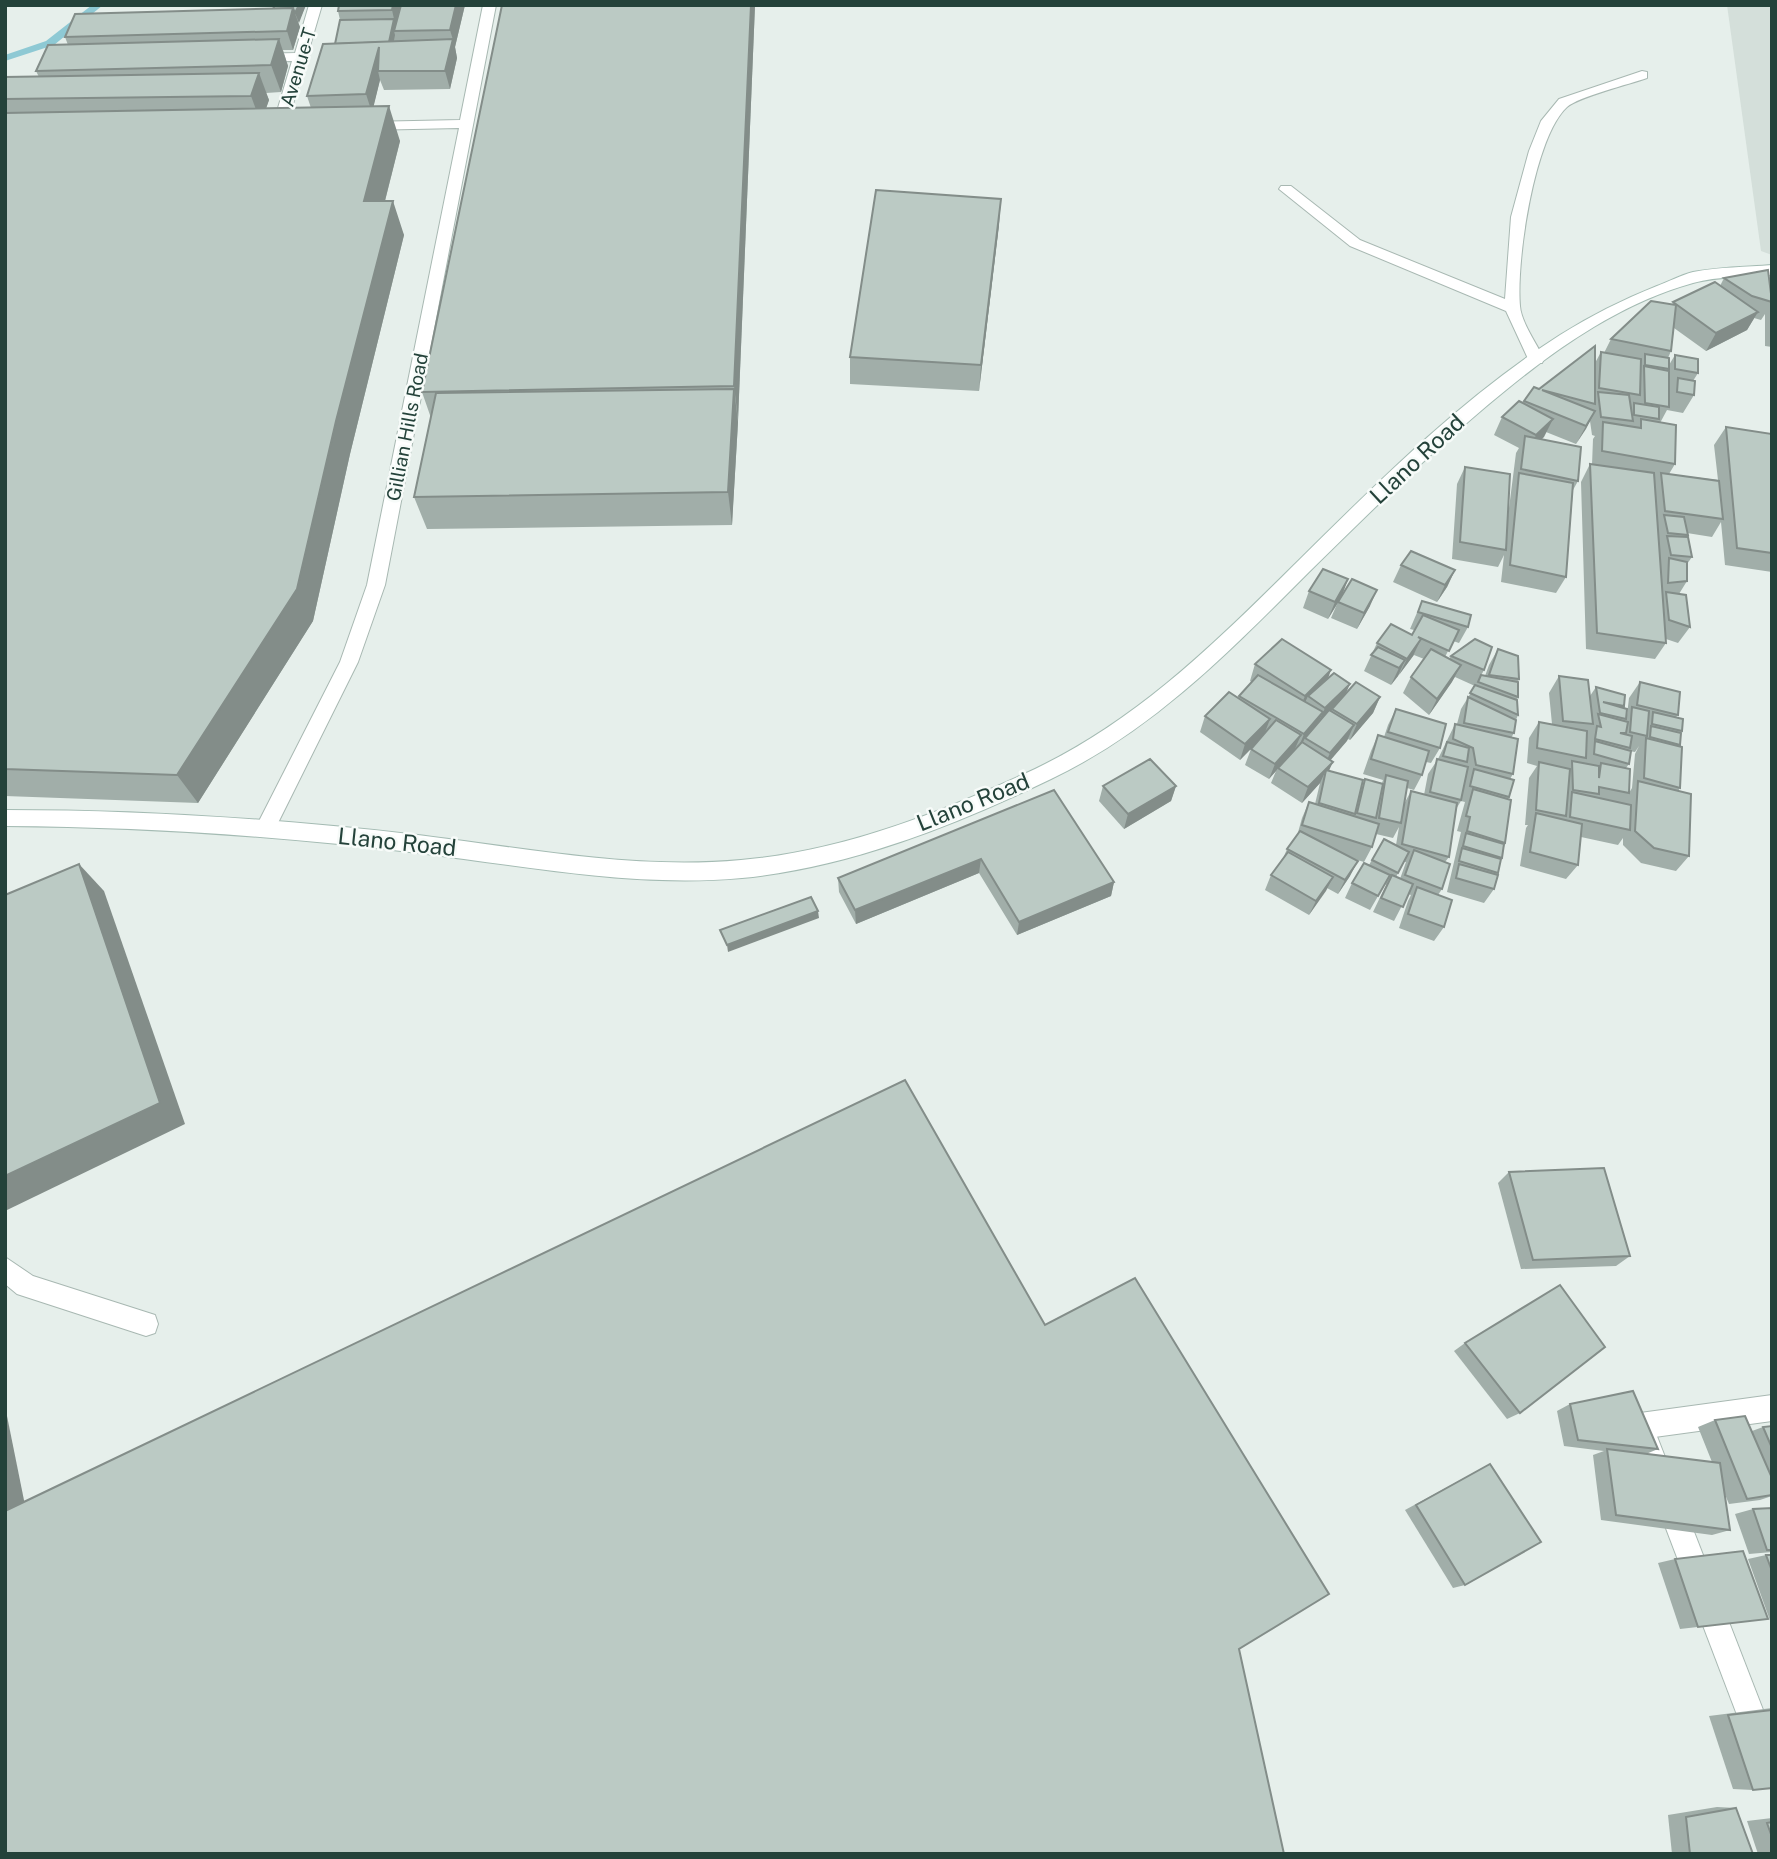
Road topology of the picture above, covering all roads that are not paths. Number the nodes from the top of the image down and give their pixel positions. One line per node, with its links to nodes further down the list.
1 (316, 5): 3 (main road, Avenue-T)
2 (490, 5): 6 (main road, Gillian Hills Road)
3 (301, 57): 4 (main road); 8 (main road, Avenue-T)
4 (247, 58)
5 (1642, 75): 11 (main road)
6 (467, 124): 7 (main road); 14 (main road, Gillian Hills Road)
7 (356, 126)
8 (279, 128)
9 (1286, 188): 11 (main road)
10 (1772, 270): 12 (main road, Llano Road)
11 (1512, 309): 12 (main road)
12 (1536, 359): 14 (main road, Llano Road)
13 (5, 818): 14 (main road, Llano Road)
14 (265, 829)
15 (5, 1269): 16 (main road)
16 (146, 1325)
17 (1772, 1408): 18 (main road)
18 (1772, 1770)

